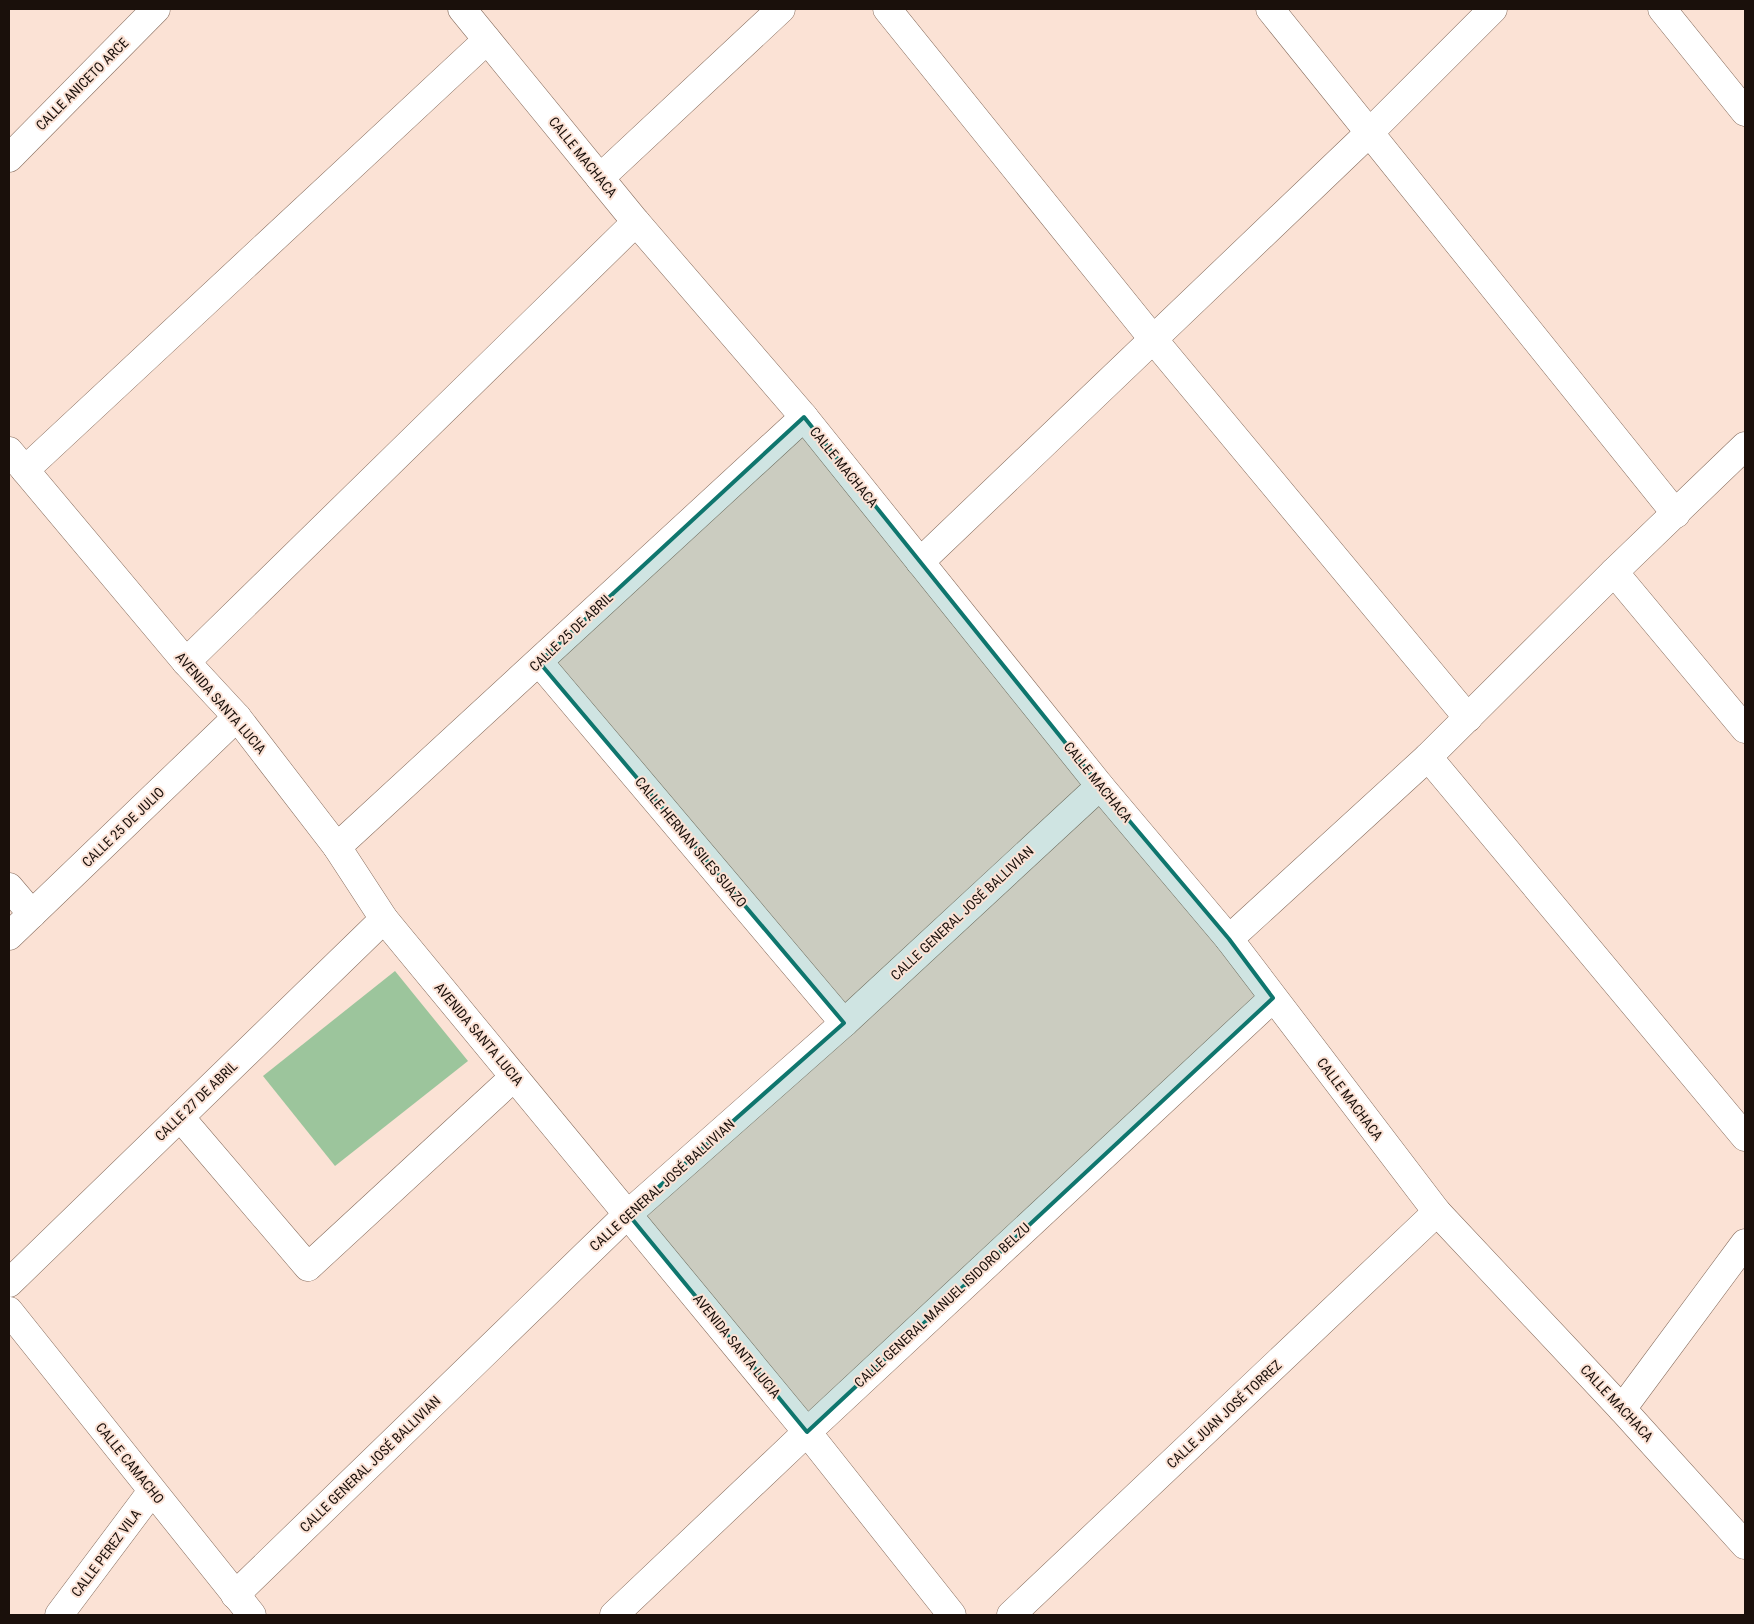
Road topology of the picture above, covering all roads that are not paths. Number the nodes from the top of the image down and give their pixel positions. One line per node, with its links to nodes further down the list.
1 (156, 9): 11 (street, CALLE ANICETO ARCE)
2 (462, 9): 8 (street, CALLE MACHACA)
3 (781, 9): 12 (street)
4 (887, 9): 14 (street)
5 (1270, 9): 10 (street)
6 (1493, 9): 10 (street)
7 (1662, 9): 9 (street)
8 (487, 40): 12 (street, CALLE MACHACA); 17 (street)
9 (1745, 112)
10 (1369, 133): 14 (street); 18 (street)
11 (9, 158)
12 (600, 178): 13 (street, CALLE MACHACA)
13 (636, 222): 15 (street, CALLE MACHACA); 21 (street)
14 (1153, 339): 19 (street); 24 (street)
15 (804, 417): 19 (street, CALLE MACHACA); 22 (street, CALLE 25 DE ABRIL)
16 (1745, 446): 18 (street)
17 (17, 461): 21 (street, AVENIDA SANTA LUCIA)
18 (1676, 514): 20 (street)
19 (920, 562): 27 (street, CALLE MACHACA)
20 (1614, 572): 24 (street); 25 (street)
21 (186, 662): 23 (street, AVENIDA SANTA LUCIA)
22 (538, 662): 28 (street, CALLE 25 DE ABRIL); 35 (street, CALLE HERNAN SILES SUAZO)
23 (237, 717): 28 (street, AVENIDA SANTA LUCIA); 30 (street, CALLE 25 DE JULIO)
24 (1468, 718): 26 (street)
25 (1745, 729)
26 (1428, 756): 33 (street); 38 (street)
27 (1100, 786): 33 (street, CALLE MACHACA); 35 (street, CALLE GENERAL JOSÉ BALLIVIAN)
28 (337, 847): 31 (street, AVENIDA SANTA LUCIA)
29 (9, 887): 30 (street)
30 (32, 914): 32 (street, CALLE 25 DE JULIO)
31 (384, 919): 36 (street, AVENIDA SANTA LUCIA); 37 (street, CALLE 27 DE ABRIL)
32 (9, 936)
33 (1229, 939): 34 (street, CALLE MACHACA)
34 (1273, 998): 39 (street, CALLE MACHACA); 45 (street, CALLE GENERAL MANUEL ISIDORO BELZU)
35 (844, 1023): 40 (street, CALLE GENERAL JOSÉ BALLIVIAN)
36 (514, 1077): 37 (street); 40 (street, AVENIDA SANTA LUCIA)
37 (180, 1117): 42 (street, CALLE 27 DE ABRIL)
38 (1745, 1138)
39 (1437, 1212): 44 (street, CALLE MACHACA); 52 (street, CALLE JUAN JOSÉ TORREZ)
40 (628, 1214): 45 (street, AVENIDA SANTA LUCIA); 48 (street, CALLE GENERAL JOSÉ BALLIVIAN)
41 (1745, 1243): 44 (street)
42 (9, 1283)
43 (9, 1311): 46 (street, CALLE CAMACHO)
44 (1622, 1409): 47 (street, CALLE MACHACA)
45 (807, 1432): 50 (street, CALLE GENERAL MANUEL ISIDORO BELZU); 51 (street, AVENIDA SANTA LUCIA)
46 (152, 1491): 48 (street, CALLE CAMACHO); 49 (street, CALLE PEREZ VILA)
47 (1745, 1545)
48 (244, 1605)
49 (59, 1615)
50 (614, 1615)
51 (952, 1615)
52 (1011, 1615)

